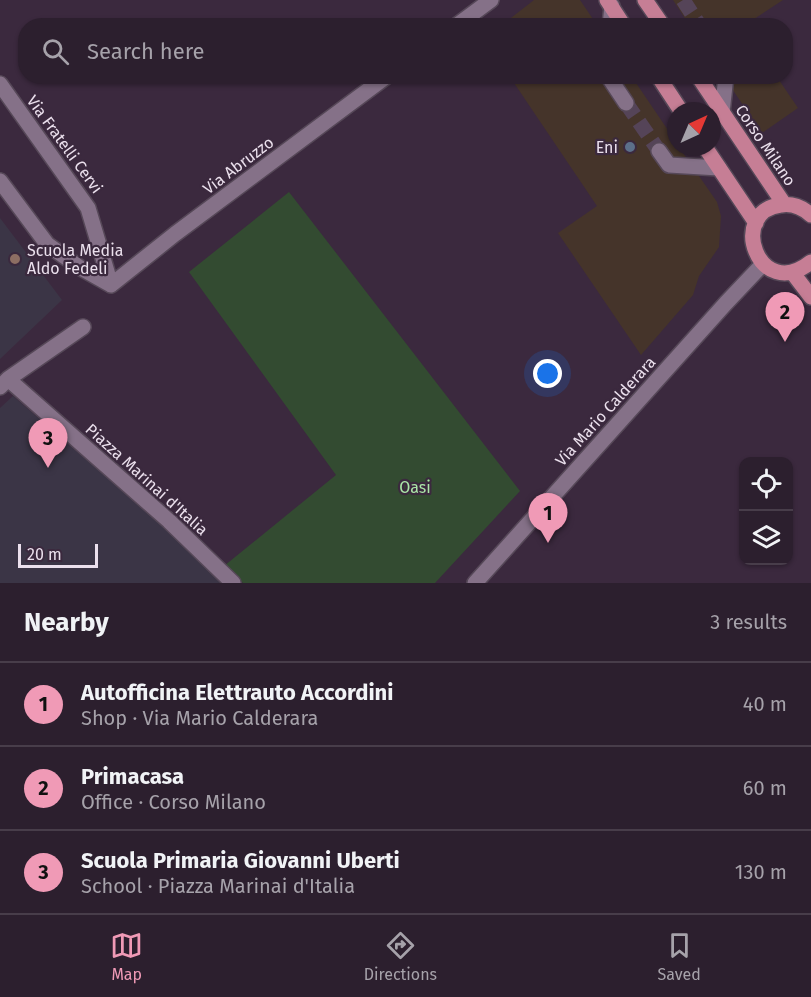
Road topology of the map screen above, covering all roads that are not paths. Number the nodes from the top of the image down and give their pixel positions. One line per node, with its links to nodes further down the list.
1 (491, 0): 4 (street)
2 (645, 0): 6 (main road)
3 (610, 3): 5 (main road)
4 (467, 18)
5 (619, 18)
6 (657, 18)
7 (0, 84): 26 (street, Via Fratelli Cervi)
8 (376, 84): 26 (street, Via Abruzzo)
9 (613, 84): 14 (street)
10 (663, 84): 13 (main road)
11 (703, 84): 15 (main road, Corso Milano)
12 (725, 84): 15 (street)
13 (675, 102)
14 (626, 103)
15 (722, 112): 20 (main road, Corso Milano)
16 (659, 151): 18 (street)
17 (711, 156): 18 (main road)
18 (719, 168): 22 (main road)
19 (0, 180): 26 (street)
20 (784, 204): 21 (main road); 22 (main road)
21 (811, 214)
22 (756, 223): 24 (main road)
23 (811, 262): 25 (main road)
24 (763, 264): 25 (main road); 31 (street, Via Mario Calderara)
25 (792, 272): 27 (main road)
26 (111, 285)
27 (811, 297)
28 (82, 327): 29 (street)
29 (4, 383): 30 (street, Piazza Marinai d'Italia)
30 (233, 583)
31 (476, 583)

